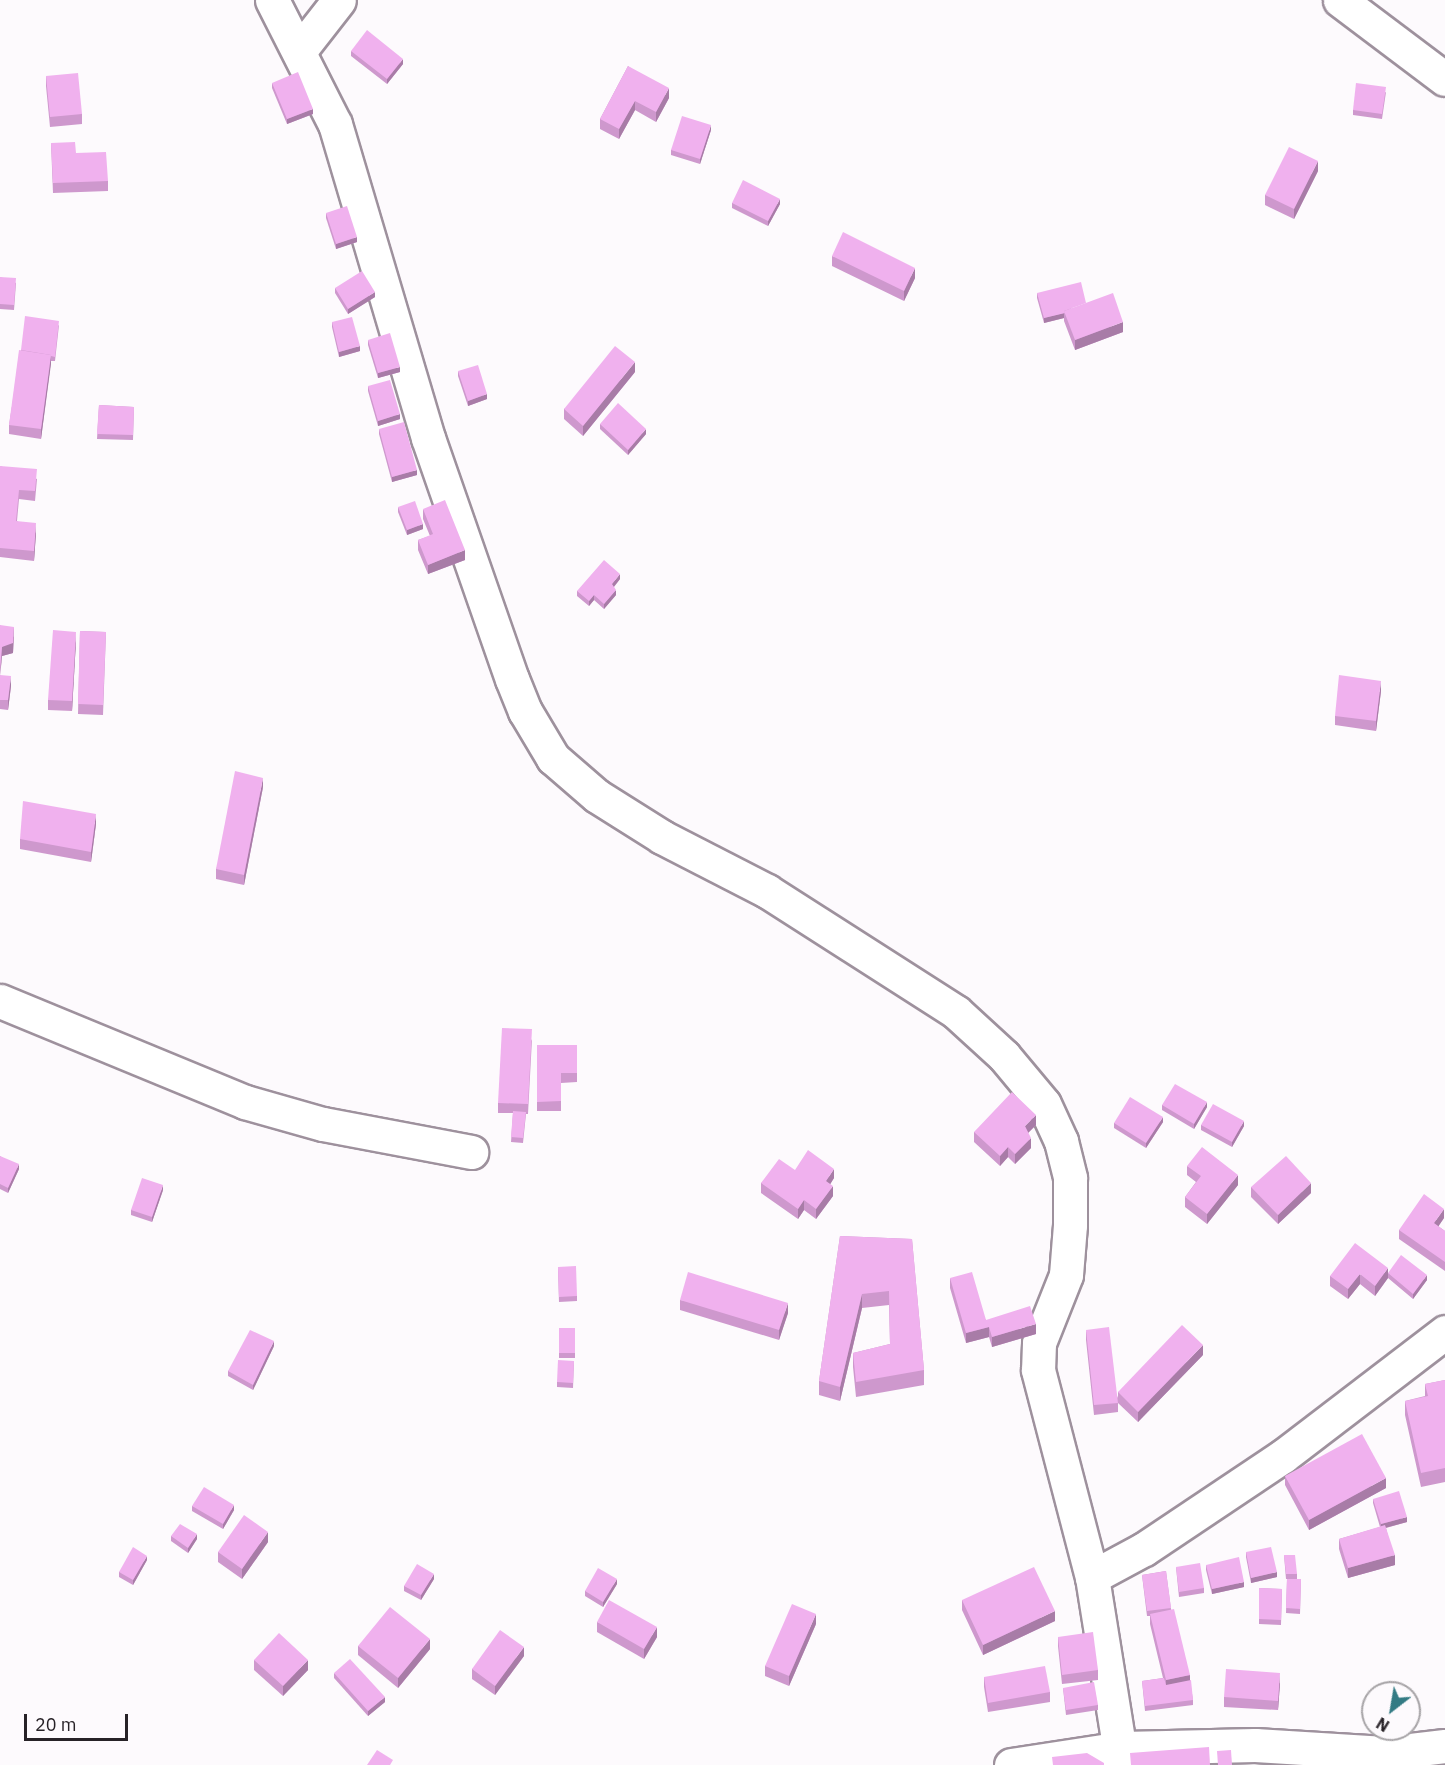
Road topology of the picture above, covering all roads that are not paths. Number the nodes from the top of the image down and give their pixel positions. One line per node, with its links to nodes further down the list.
1 (272, 0): 4 (street)
2 (339, 0): 4 (street)
3 (1340, 0): 5 (street)
4 (300, 50): 9 (street)
5 (1445, 79)
6 (0, 1001): 7 (street)
7 (471, 1152)
8 (1445, 1332): 9 (street)
9 (1092, 1577): 11 (street)
10 (1445, 1746): 11 (street)
11 (1122, 1757): 12 (street)
12 (1011, 1765)

